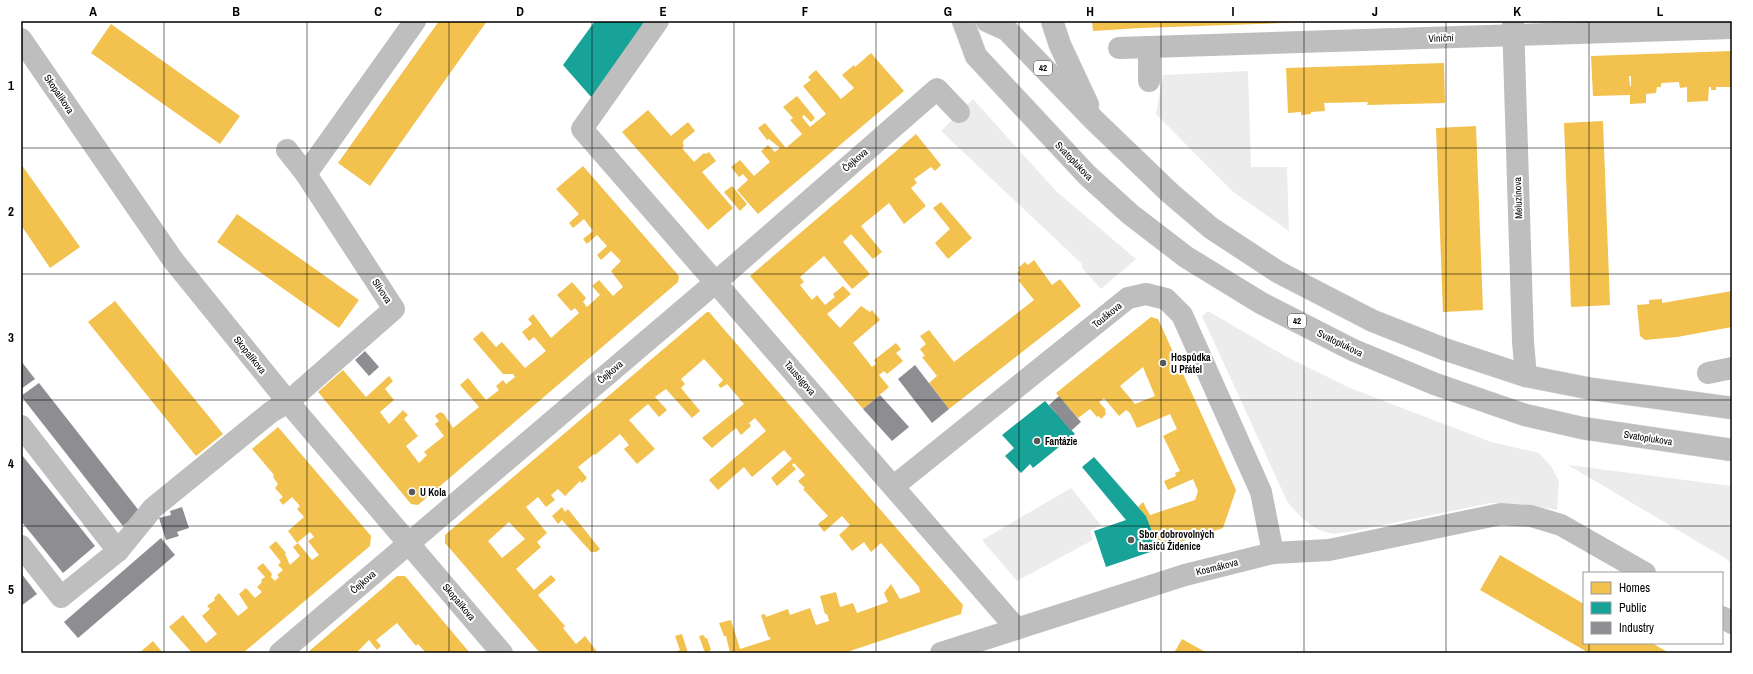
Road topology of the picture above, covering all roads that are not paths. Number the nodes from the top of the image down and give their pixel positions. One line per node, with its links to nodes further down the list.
1 (415, 21): 15 (street)
2 (658, 21): 16 (street, Taussigova)
3 (963, 21): 23 (street, Svatoplukova / 42)
4 (987, 21): 13 (street, 42)
5 (1052, 21): 13 (street)
6 (1513, 28): 7 (street, Viniční); 9 (street, Viniční); 19 (street, Meluzínova)
7 (1732, 28)
8 (21, 39): 20 (street, Skopalíkova)
9 (1149, 47): 10 (street, Viniční); 11 (street)
10 (1119, 48)
11 (1149, 81)
12 (959, 112): 16 (street, Čejkova)
13 (1095, 121): 19 (street, 42)
14 (287, 150): 15 (street, Slívova)
15 (306, 174): 20 (street, Slívova)
16 (716, 282): 24 (street, Taussigova); 25 (street, Čejkova)
17 (1732, 368): 18 (street)
18 (1708, 373)
19 (1526, 376): 21 (street, 42)
20 (288, 402): 25 (street, Skopalíkova); 27 (street)
21 (1732, 408)
22 (21, 426): 27 (street)
23 (1732, 450)
24 (894, 486): 28 (street, Touškova); 30 (street, Taussigova)
25 (408, 543): 31 (street, Čejkova); 32 (street, Skopalíkova)
26 (21, 546): 27 (street)
27 (118, 551)
28 (1273, 553): 29 (street, Kosmákova); 30 (street, Kosmákova)
29 (1643, 572)
30 (1017, 629): 33 (street, Kosmákova)
31 (280, 653)
32 (502, 653)
33 (941, 653)

